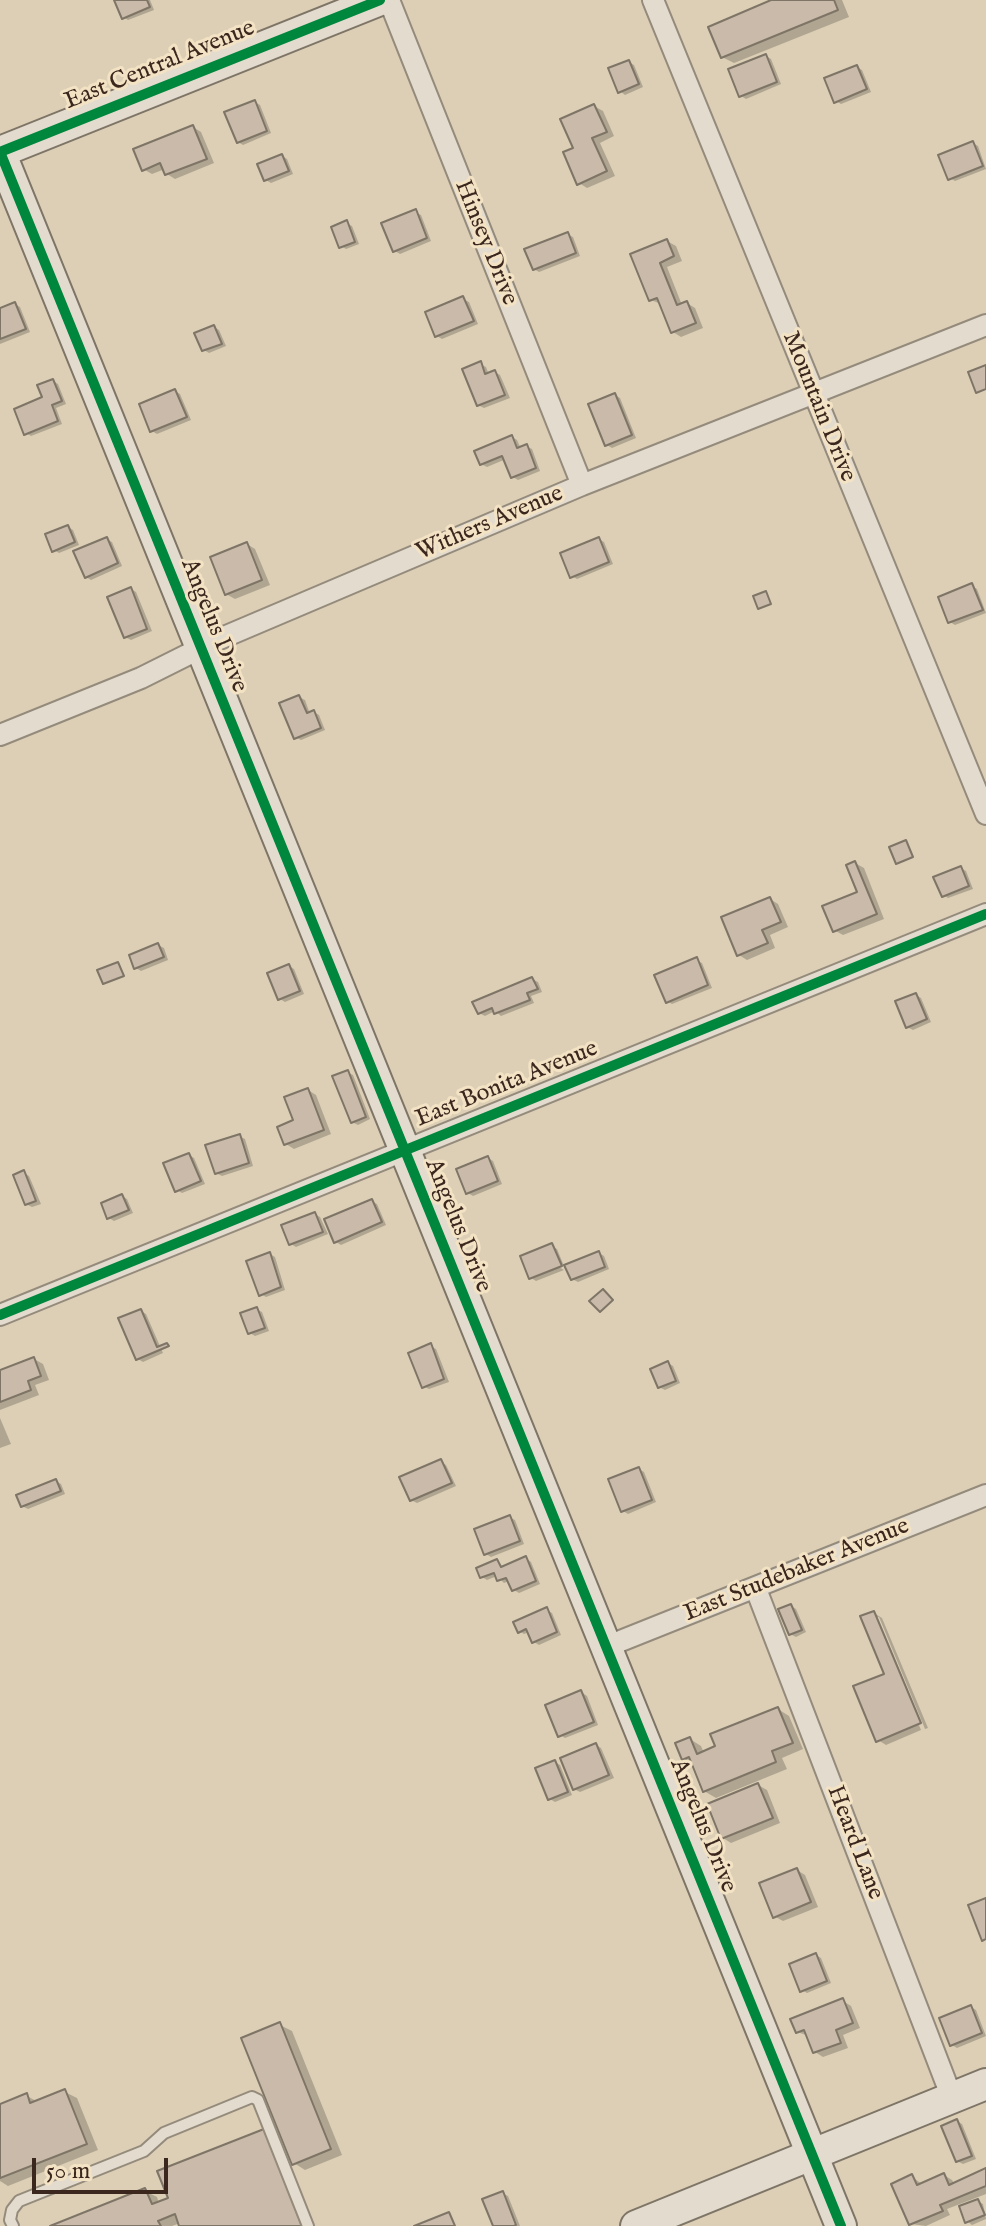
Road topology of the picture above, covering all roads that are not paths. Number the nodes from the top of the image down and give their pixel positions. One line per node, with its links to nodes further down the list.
1 (380, 0): 4 (street, East Central Avenue)
2 (389, 0): 7 (street, Hinsey Drive)
3 (653, 0): 6 (street, Mountain Drive)
4 (0, 152): 8 (street, Angelus Drive)
5 (986, 325): 6 (street, Withers Avenue)
6 (813, 394): 7 (street, Withers Avenue); 10 (street, Mountain Drive)
7 (582, 485): 8 (street, Withers Avenue)
8 (201, 648): 9 (street, Withers Avenue); 12 (street, Angelus Drive)
9 (0, 735)
10 (986, 814)
11 (986, 914): 12 (street, East Bonita Avenue)
12 (404, 1149): 13 (street, East Bonita Avenue); 16 (street, Angelus Drive)
13 (0, 1315)
14 (986, 1495): 15 (street, East Studebaker Avenue)
15 (756, 1589): 16 (street, East Studebaker Avenue); 18 (street, Heard Lane)
16 (608, 1646): 19 (street, Angelus Drive)
17 (986, 2084): 18 (street)
18 (952, 2098): 19 (street)
19 (812, 2155): 22 (street); 23 (street, Angelus Drive)
20 (13, 2226): 21 (lane)
21 (308, 2226)
22 (636, 2226)
23 (841, 2226)

